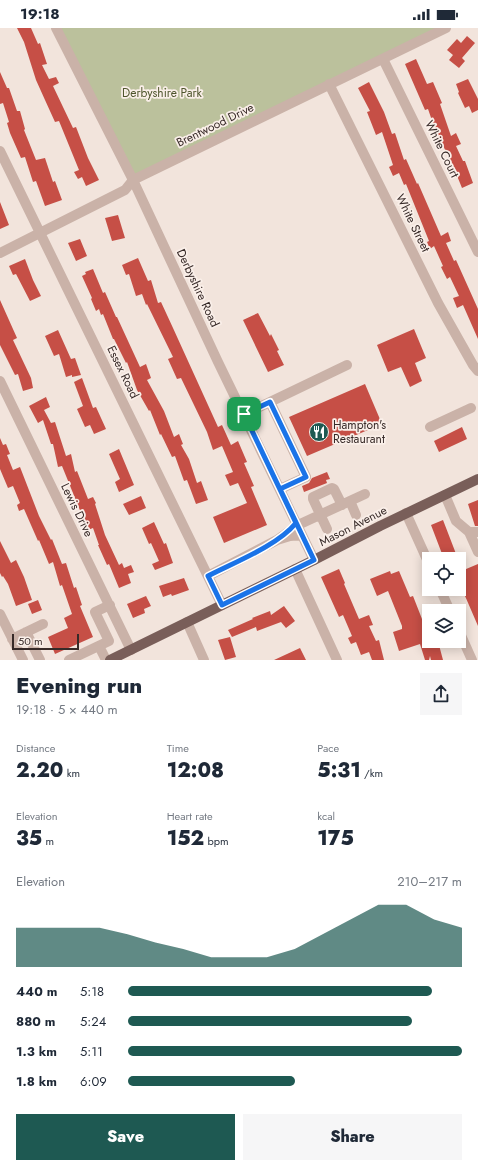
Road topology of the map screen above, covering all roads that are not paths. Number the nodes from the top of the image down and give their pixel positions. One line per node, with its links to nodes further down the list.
1 (56, 28): 6 (street, Derbyshire Road)
2 (446, 28): 3 (street, Brentwood Drive)
3 (383, 58): 4 (street, Brentwood Drive); 8 (street, White Court)
4 (330, 84): 6 (street, Brentwood Drive); 11 (street, White Street)
5 (0, 150): 7 (street, Essex Road)
6 (133, 180): 7 (street, Brentwood Drive); 15 (street, Derbyshire Road)
7 (41, 233): 9 (street, Brentwood Drive); 34 (street, Essex Road)
8 (478, 252)
9 (0, 253)
10 (348, 365): 13 (street)
11 (476, 366)
12 (0, 381): 35 (street, Lewis Drive)
13 (270, 402): 15 (street); 18 (street)
14 (471, 408): 16 (street)
15 (244, 414): 18 (street, Derbyshire Road)
16 (430, 427)
17 (478, 479): 20 (main road, Mason Avenue)
18 (280, 489): 25 (street, Derbyshire Road)
19 (365, 494): 21 (street)
20 (445, 495): 22 (main road, Mason Avenue); 27 (street)
21 (346, 503): 23 (street); 23 (street); 24 (street)
22 (406, 513): 30 (street); 32 (main road, Mason Avenue)
23 (320, 515): 25 (street); 26 (street)
24 (356, 515)
25 (297, 524): 28 (street, Derbyshire Road); 29 (street)
26 (327, 529)
27 (473, 532): 31 (street)
28 (302, 535): 29 (street); 32 (street, Derbyshire Road)
29 (277, 540): 34 (street)
30 (424, 552)
31 (478, 552)
32 (314, 560): 33 (main road, Mason Avenue)
33 (295, 569): 36 (main road, Mason Avenue); 51 (street)
34 (208, 576): 36 (street, Essex Road)
35 (110, 605): 42 (street); 44 (street, Lewis Drive)
36 (222, 605): 38 (main road, Mason Avenue)
37 (0, 614): 41 (street)
38 (187, 622): 44 (main road, Mason Avenue); 50 (street)
39 (43, 624): 40 (street)
40 (26, 632): 41 (street); 47 (street)
41 (12, 639): 46 (street)
42 (99, 646): 45 (street); 48 (street)
43 (466, 647): 52 (street)
44 (131, 650): 49 (main road, Mason Avenue)
45 (74, 659)
46 (23, 660)
47 (40, 660)
48 (106, 660)
49 (110, 660)
50 (204, 660)
51 (337, 660)
52 (472, 660)

